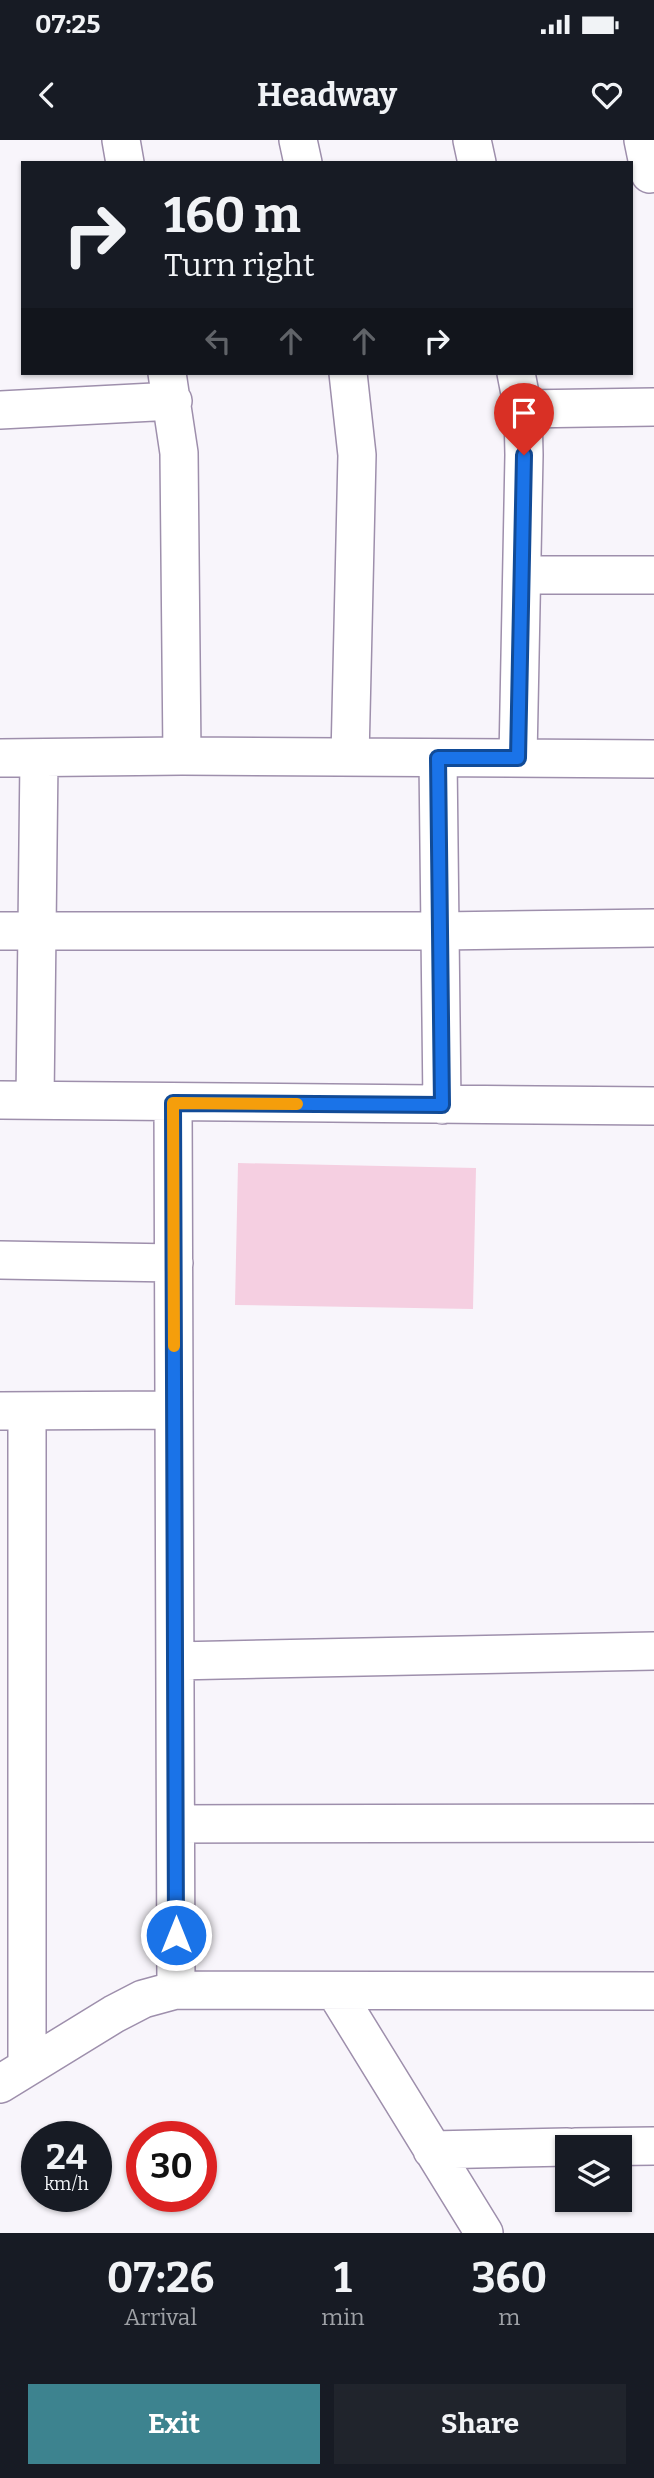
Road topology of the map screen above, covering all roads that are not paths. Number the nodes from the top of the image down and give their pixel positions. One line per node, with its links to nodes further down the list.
1 (121, 140): 4 (street)
2 (298, 140): 5 (street)
3 (472, 140): 6 (street)
4 (125, 161)
5 (303, 161)
6 (477, 161)
7 (348, 375): 16 (street)
8 (516, 375): 11 (street)
9 (170, 387): 12 (street); 15 (street)
10 (654, 407): 11 (street)
11 (523, 409): 13 (street)
12 (0, 410)
13 (522, 575): 14 (street); 20 (street)
14 (654, 575)
15 (181, 756): 16 (street); 18 (street)
16 (350, 757): 19 (street)
17 (0, 758): 18 (street)
18 (39, 758): 24 (street)
19 (438, 758): 20 (street); 25 (street)
20 (518, 758): 21 (street)
21 (654, 759)
22 (654, 928): 25 (street)
23 (0, 931): 24 (street)
24 (37, 931): 25 (street); 26 (street)
25 (440, 931): 28 (street)
26 (18, 1100): 27 (street)
27 (173, 1103): 28 (street); 31 (street)
28 (442, 1105): 29 (street)
29 (654, 1106)
30 (0, 1260): 31 (street)
31 (174, 1263): 32 (street)
32 (174, 1410): 33 (street); 35 (street)
33 (14, 1411): 41 (street)
34 (654, 1651): 35 (street)
35 (175, 1661): 37 (street)
36 (654, 1823): 37 (street)
37 (176, 1824): 38 (street)
38 (176, 1990): 39 (street); 41 (street)
39 (335, 1991): 40 (street); 45 (street)
40 (654, 1991)
41 (13, 2076)
42 (632, 2146): 43 (street)
43 (654, 2146)
44 (555, 2147): 45 (street)
45 (432, 2150): 46 (street)
46 (484, 2233)

